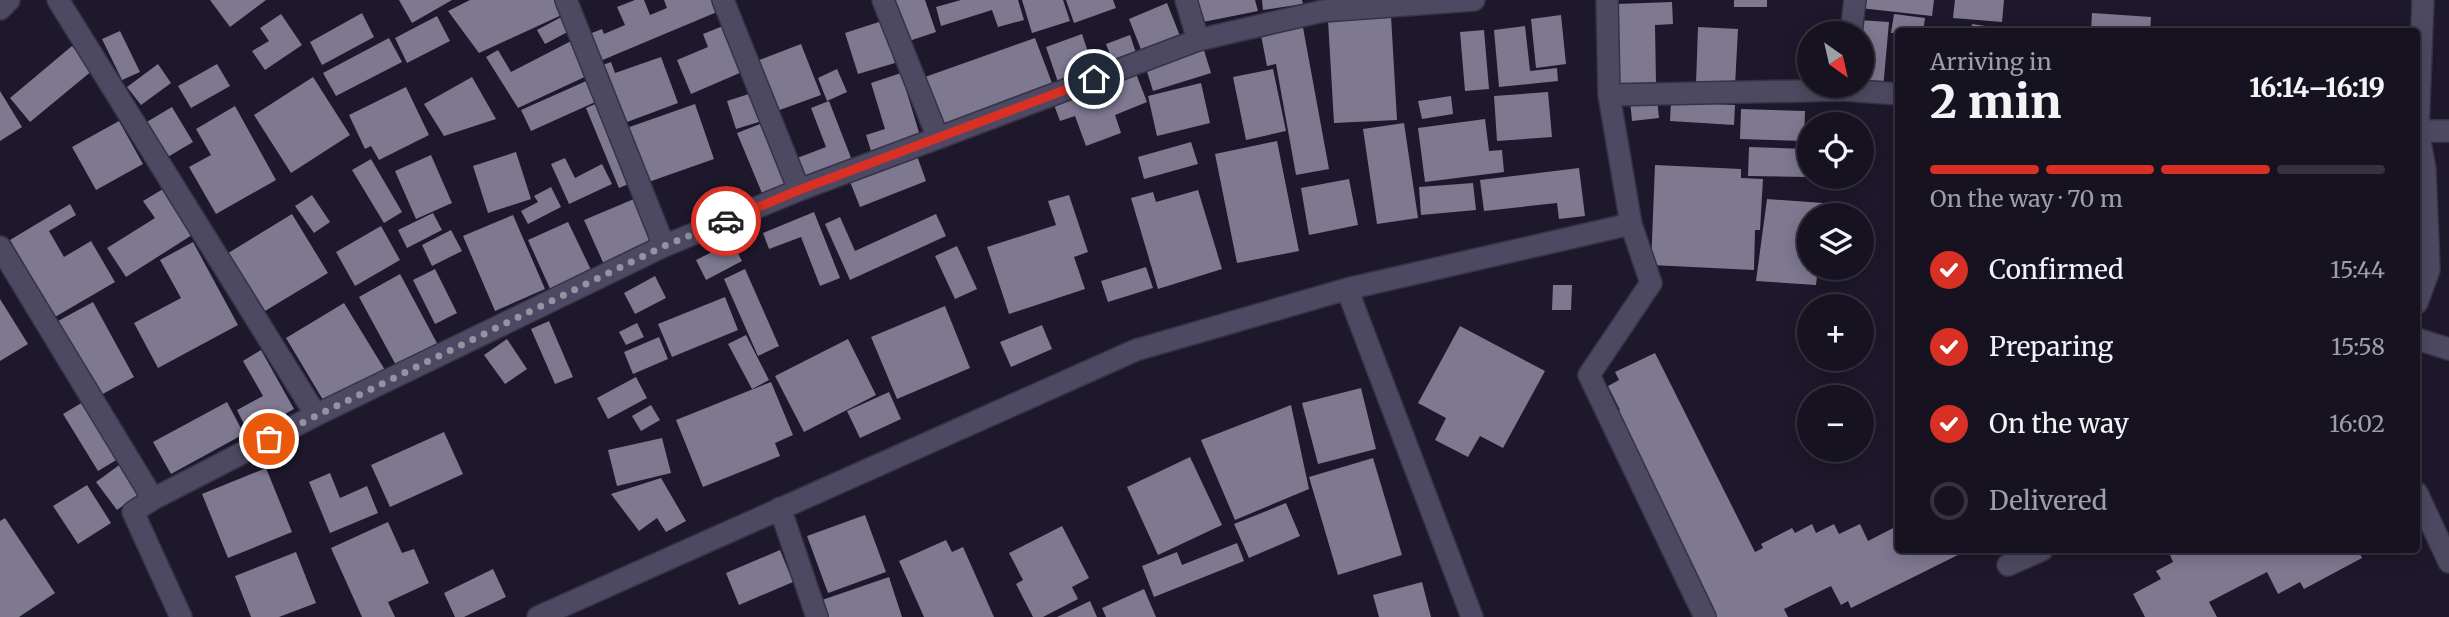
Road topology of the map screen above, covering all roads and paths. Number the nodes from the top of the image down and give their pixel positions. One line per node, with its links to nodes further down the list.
1 (9, 0): 12 (street)
2 (58, 0): 32 (street)
3 (566, 0): 26 (street)
4 (723, 0): 24 (street)
5 (883, 0): 22 (street)
6 (1186, 0): 14 (street)
7 (1460, 0): 8 (street); 14 (street)
8 (1474, 0)
9 (1607, 0): 18 (street)
10 (1855, 0): 13 (street)
11 (2423, 0): 15 (street)
12 (0, 9)
13 (1852, 21)
14 (1198, 40): 22 (street)
15 (2420, 66)
16 (1797, 89): 18 (street)
17 (1874, 91): 19 (street)
18 (1609, 94): 25 (street)
19 (1895, 94)
20 (2420, 131): 21 (street)
21 (2449, 131)
22 (938, 138): 24 (street)
23 (2420, 145): 29 (street)
24 (799, 190): 26 (street)
25 (1631, 224): 28 (street); 43 (street)
26 (664, 246): 32 (street)
27 (0, 247): 33 (street)
28 (1347, 289): 35 (street); 42 (street)
29 (2420, 295)
30 (2420, 340): 31 (street)
31 (2449, 349)
32 (316, 415): 33 (street)
33 (153, 499): 40 (street)
34 (2420, 499): 37 (street)
35 (780, 508): 39 (street); 41 (street)
36 (2035, 553): 38 (street)
37 (2449, 562)
38 (2008, 565)
39 (549, 615)
40 (181, 617)
41 (817, 617)
42 (1472, 617)
43 (1705, 617)

